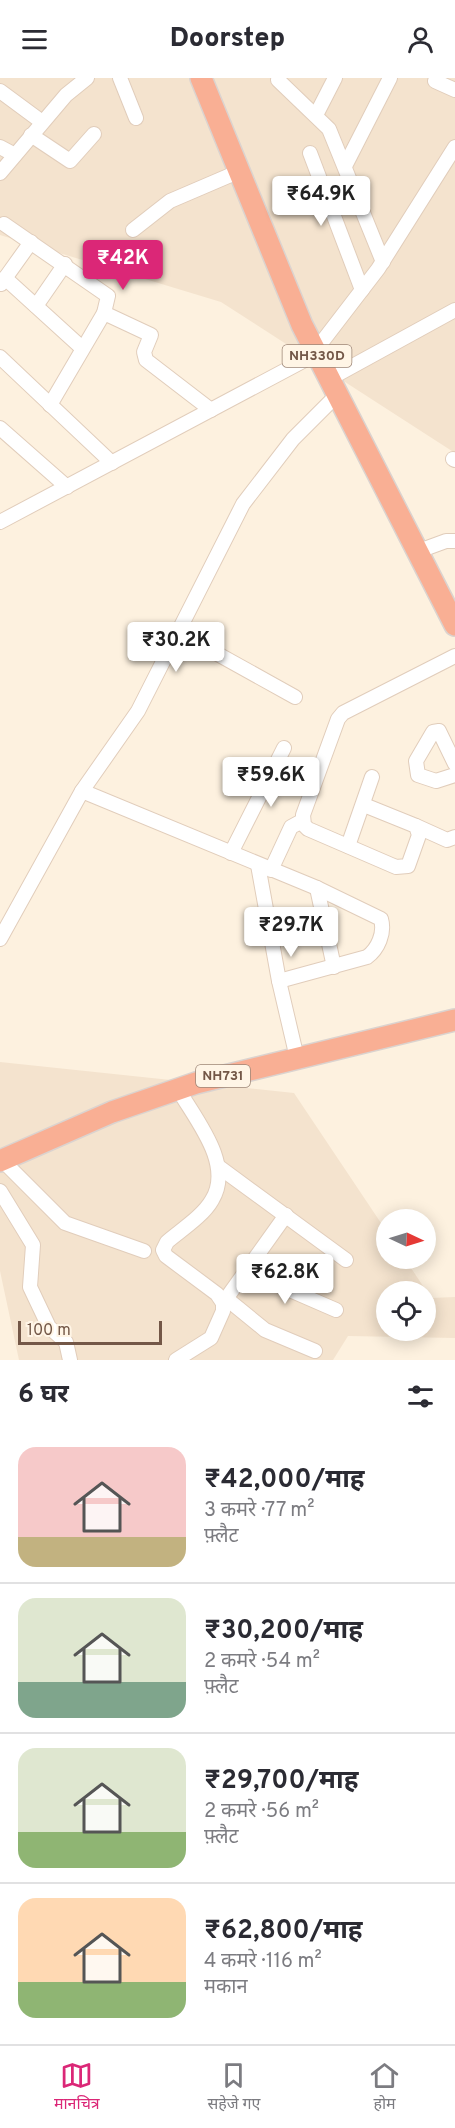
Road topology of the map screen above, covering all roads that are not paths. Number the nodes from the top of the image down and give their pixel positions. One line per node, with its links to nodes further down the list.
1 (120, 78): 11 (street)
2 (201, 78): 20 (highway, NH330D)
3 (335, 78): 10 (street)
4 (390, 78): 19 (street)
5 (84, 79): 12 (street)
6 (278, 80): 10 (street)
7 (435, 81): 8 (street)
8 (455, 90)
9 (0, 91): 12 (street)
10 (316, 115): 19 (street)
11 (136, 118)
12 (42, 122): 14 (street)
13 (94, 134): 14 (street)
14 (31, 135): 18 (street)
15 (0, 147): 18 (street)
16 (455, 147): 25 (street)
17 (310, 153): 28 (street)
18 (15, 155): 21 (street)
19 (345, 166): 25 (street)
20 (240, 171): 23 (street); 33 (highway, NH330D)
21 (0, 173)
22 (4, 224): 24 (street)
23 (133, 230)
24 (31, 242): 26 (street); 27 (street)
25 (382, 262): 28 (street)
26 (65, 264): 29 (street); 31 (street)
27 (3, 282): 29 (street)
28 (362, 290): 33 (street)
29 (36, 306): 32 (street)
30 (455, 310): 35 (street)
31 (104, 313): 32 (street); 37 (street)
32 (82, 348): 36 (street)
33 (315, 353): 35 (highway, NH330D); 37 (street)
34 (0, 357): 36 (street)
35 (333, 387): 45 (highway, NH330D); 47 (street)
36 (50, 405): 39 (street)
37 (211, 410): 39 (street)
38 (0, 428): 40 (street)
39 (112, 463): 40 (street)
40 (67, 487): 42 (street)
41 (0, 506): 42 (street)
42 (13, 515): 43 (street)
43 (0, 522)
44 (455, 541): 45 (street)
45 (416, 552): 46 (highway, NH330D)
46 (455, 625)
47 (178, 632): 49 (street); 54 (street)
48 (455, 656): 56 (street)
49 (295, 697)
50 (284, 748): 60 (street)
51 (455, 764): 52 (street)
52 (455, 775)
53 (372, 777): 55 (street)
54 (82, 791): 60 (street); 63 (street)
55 (364, 805): 57 (street); 59 (street)
56 (302, 821): 59 (street); 61 (street)
57 (416, 826): 58 (street); 59 (street)
58 (455, 837)
59 (348, 846)
60 (231, 853): 61 (street)
61 (265, 867): 62 (street); 65 (street)
62 (317, 888): 64 (street); 64 (street)
63 (0, 939)
64 (334, 967): 65 (street)
65 (279, 981): 67 (street)
66 (455, 1020): 67 (highway, NH731)
67 (297, 1058): 68 (highway, NH731)
68 (178, 1089): 69 (highway, NH731); 70 (street)
69 (1, 1161): 73 (street)
70 (219, 1167): 72 (street); 76 (street)
71 (0, 1191): 79 (street)
72 (286, 1215): 74 (street); 75 (street)
73 (144, 1251)
74 (346, 1260)
75 (246, 1271): 76 (street); 77 (street)
76 (225, 1301): 78 (street); 80 (street)
77 (336, 1310)
78 (315, 1351)
79 (70, 1360)
80 (176, 1360)

